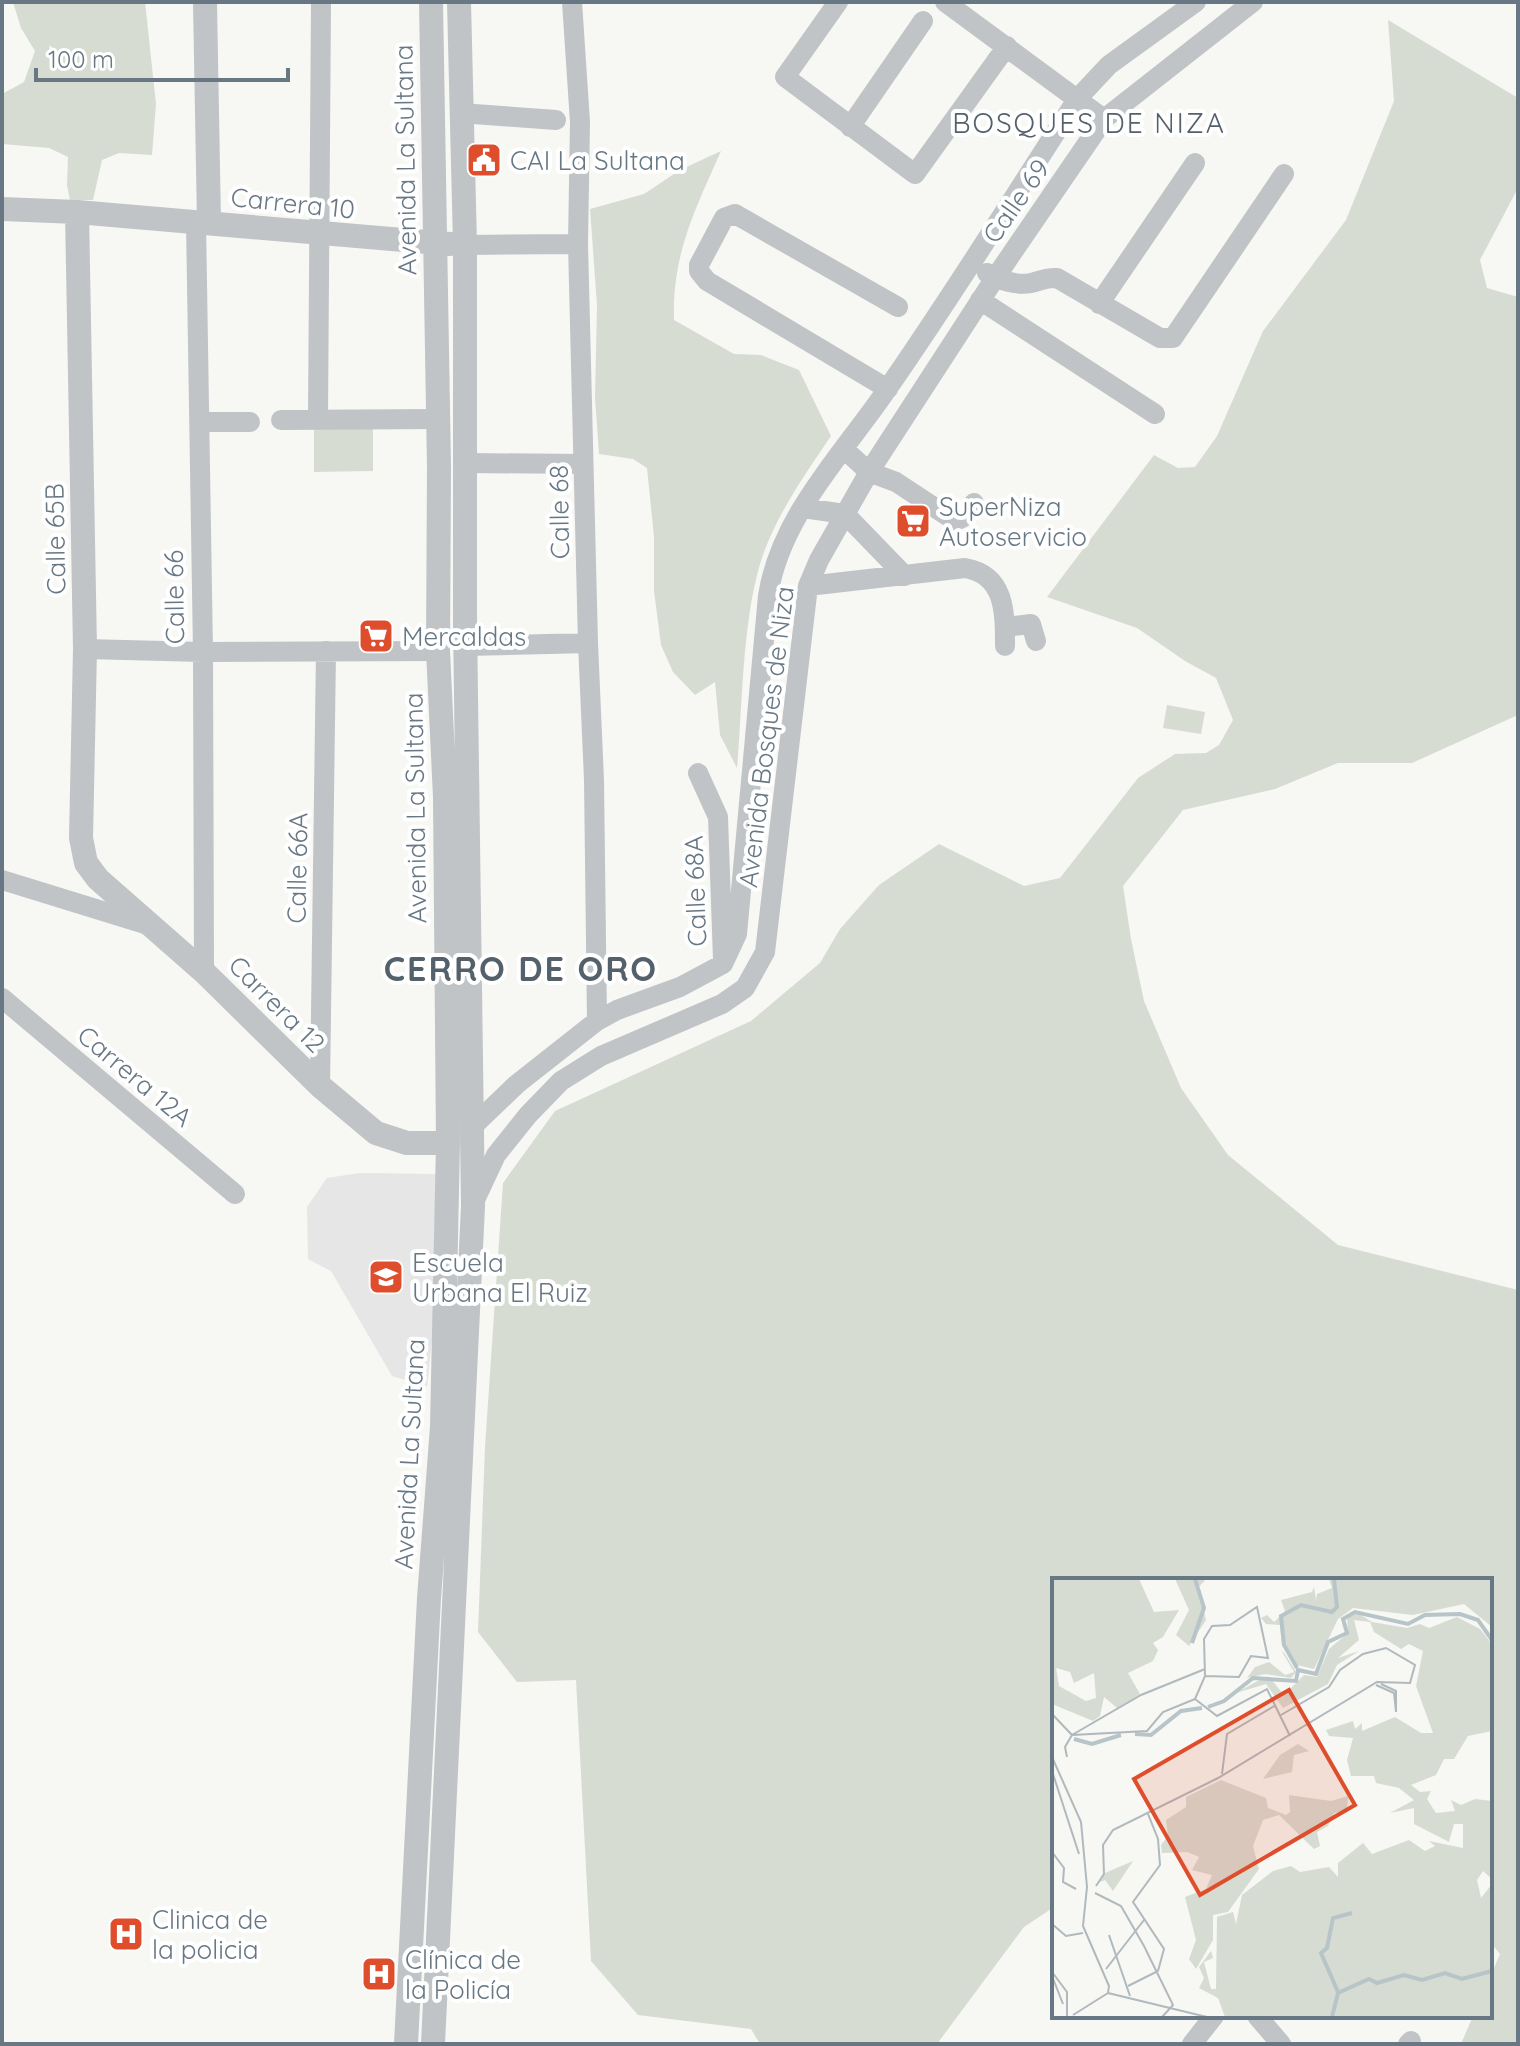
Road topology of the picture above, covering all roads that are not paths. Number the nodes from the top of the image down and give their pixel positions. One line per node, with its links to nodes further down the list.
1 (205, 2): 21 (street, Calle 66)
2 (321, 2): 22 (street)
3 (431, 2): 23 (street, Avenida La Sultana)
4 (459, 2): 13 (street, Avenida La Sultana)
5 (572, 2): 24 (street, Calle 68)
6 (838, 2): 16 (street)
7 (945, 2): 11 (street)
8 (1196, 2): 12 (street, Calle 69)
9 (1253, 2): 14 (street, Calle 69)
10 (923, 21): 16 (street)
11 (1007, 46): 12 (street); 16 (street)
12 (1078, 98): 14 (street); 26 (street, Calle 69)
13 (460, 113): 15 (street); 25 (street, Avenida La Sultana)
14 (1104, 119): 27 (street, Calle 69)
15 (556, 120)
16 (850, 127)
17 (1195, 163): 29 (street)
18 (1284, 174): 29 (street)
19 (2, 209): 20 (street, Carrera 10)
20 (77, 212): 21 (street, Carrera 10); 50 (street, Calle 65B)
21 (202, 222): 22 (street, Carrera 10); 36 (street, Calle 66)
22 (321, 234): 23 (street, Carrera 10); 33 (street)
23 (434, 243): 25 (street, Carrera 10); 34 (street, Avenida La Sultana)
24 (578, 244): 25 (street, Carrera 10); 40 (street, Calle 68)
25 (465, 245): 39 (street, Avenida La Sultana)
26 (971, 263): 27 (street); 31 (street, Calle 69)
27 (1002, 280): 28 (street, Calle 69); 29 (street)
28 (980, 300): 32 (street); 41 (street, Calle 69)
29 (1099, 304)
30 (898, 307): 31 (street)
31 (888, 389): 38 (street, Calle 69)
32 (1155, 414)
33 (318, 418): 34 (street); 35 (street)
34 (437, 419): 52 (street, Avenida La Sultana)
35 (281, 420)
36 (200, 422): 37 (street); 53 (street, Calle 66)
37 (250, 422)
38 (844, 449): 41 (street); 43 (street, Avenida Bosques de Niza)
39 (466, 463): 40 (street); 49 (street, Avenida La Sultana)
40 (583, 464): 48 (street, Calle 68)
41 (869, 472): 42 (street); 44 (street, Avenida Bosques de Niza)
42 (974, 503)
43 (803, 508): 44 (street); 58 (street, Avenida Bosques de Niza)
44 (845, 514): 45 (street); 46 (street, Avenida Bosques de Niza)
45 (905, 576): 46 (street); 47 (street)
46 (808, 586): 66 (street, Avenida Bosques de Niza)
47 (1036, 641)
48 (588, 643): 49 (street); 61 (street, Calle 68)
49 (466, 646): 63 (street, Avenida La Sultana)
50 (85, 649): 53 (street); 55 (street, Calle 65B)
51 (326, 651): 52 (street); 53 (street); 62 (street, Calle 66A)
52 (438, 651): 64 (street, Avenida La Sultana)
53 (203, 652): 59 (street, Calle 66)
54 (698, 773): 58 (street, Calle 68A)
55 (86, 863): 57 (street, Carrera 12)
56 (2, 880): 57 (street)
57 (148, 925): 59 (street, Carrera 12)
58 (723, 964): 61 (street)
59 (204, 972): 62 (street, Carrera 12)
60 (2, 998): 65 (street, Carrera 12A)
61 (597, 1021): 63 (street)
62 (320, 1086): 64 (street, Carrera 12)
63 (470, 1129): 64 (street); 66 (street, Avenida La Sultana)
64 (448, 1143): 67 (street, Avenida La Sultana)
65 (235, 1194)
66 (473, 1206): 68 (street, Avenida La Sultana)
67 (445, 1257): 68 (street); 71 (street, Avenida La Sultana)
68 (470, 1259): 72 (street, Avenida La Sultana)
69 (1212, 2018): 73 (street)
70 (1259, 2018): 74 (street)
71 (406, 2044)
72 (433, 2044)
73 (1192, 2044)
74 (1281, 2044)

